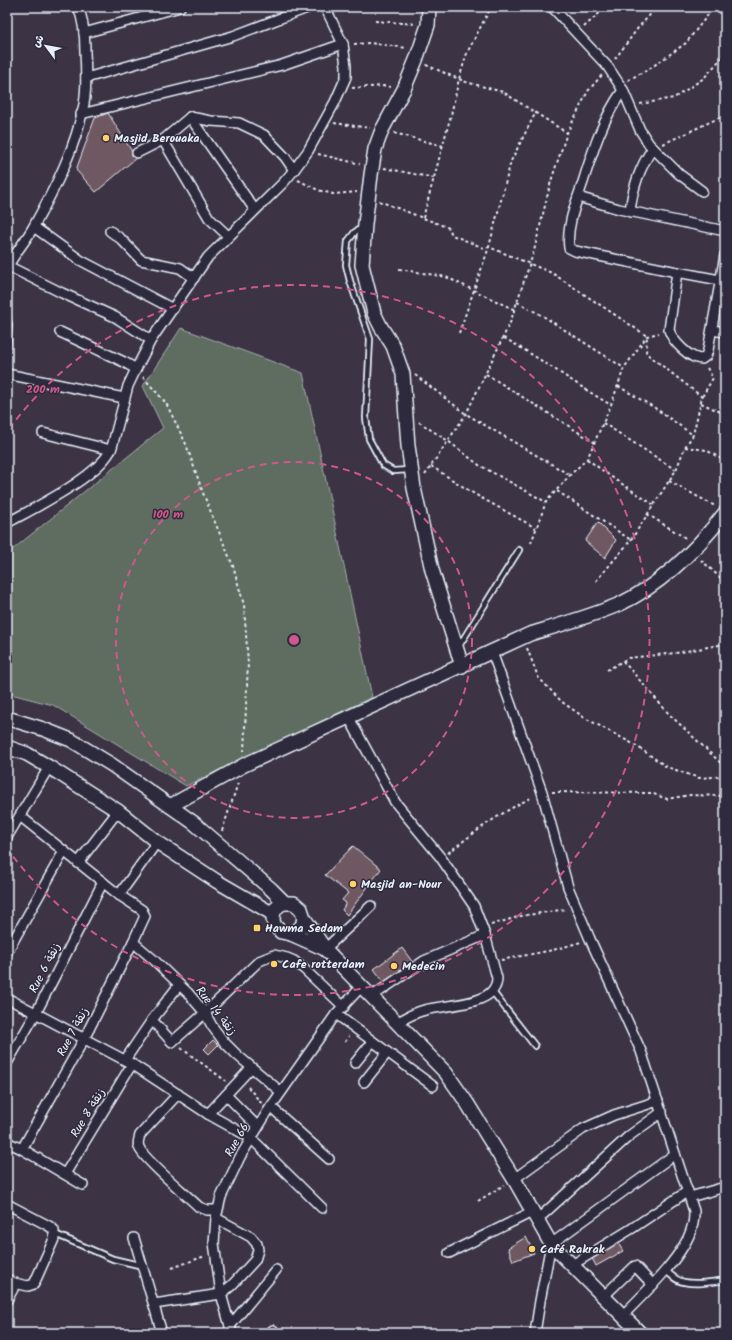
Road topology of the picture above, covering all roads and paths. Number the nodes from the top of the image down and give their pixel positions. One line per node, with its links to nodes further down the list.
1 (78, 7): 13 (street)
2 (180, 7): 13 (street)
3 (310, 7): 19 (street)
4 (325, 7): 15 (street)
5 (429, 7): 12 (street)
6 (491, 7): 20 (path)
7 (552, 7): 14 (street)
8 (606, 7): 14 (path)
9 (657, 7): 18 (path)
10 (714, 7): 21 (path)
11 (375, 21): 12 (path)
12 (428, 25): 17 (street)
13 (84, 33): 19 (street)
14 (576, 34): 18 (street)
15 (342, 44): 17 (path); 22 (street); 26 (street)
16 (725, 54): 24 (path)
17 (418, 55): 20 (path); 23 (street)
18 (608, 68): 21 (street); 29 (path)
19 (86, 78): 26 (street)
20 (459, 79): 25 (path); 39 (path)
21 (621, 87): 24 (street); 36 (street)
22 (342, 88): 23 (path); 33 (street)
23 (404, 90): 35 (street)
24 (629, 106): 31 (street)
25 (536, 112): 29 (path); 45 (path)
26 (81, 114): 40 (street)
27 (725, 115): 31 (path)
28 (190, 117): 30 (street); 33 (street); 37 (street)
29 (567, 133): 47 (path)
30 (163, 140): 32 (street); 44 (street)
31 (653, 148): 34 (street); 38 (street)
32 (137, 153)
33 (292, 173): 35 (path); 37 (street)
34 (702, 191)
35 (369, 197): 39 (path); 41 (street)
36 (578, 197): 38 (street); 50 (street)
37 (255, 210): 44 (street)
38 (630, 212): 43 (street)
39 (423, 218): 45 (path)
40 (34, 226): 48 (street); 55 (street)
41 (364, 230): 68 (street); 91 (lane)
42 (110, 231): 51 (street)
43 (725, 231)
44 (228, 236): 51 (street)
45 (489, 247): 47 (path); 53 (path)
46 (725, 255): 52 (street)
47 (530, 263): 54 (path); 63 (path)
48 (8, 267): 65 (street)
49 (399, 269): 53 (path)
50 (677, 272): 52 (street); 58 (street)
51 (194, 278): 55 (street)
52 (723, 280): 59 (street)
53 (474, 291): 56 (path); 62 (path)
54 (517, 302): 56 (path); 69 (path)
55 (173, 309): 65 (street)
56 (515, 310): 64 (path)
57 (7, 315): 66 (lane)
58 (669, 330): 63 (path); 67 (street)
59 (712, 330): 61 (street); 67 (street)
60 (60, 332): 70 (street)
61 (725, 332)
62 (459, 333)
63 (647, 336): 69 (path); 74 (path)
64 (503, 338): 72 (path); 77 (path)
65 (151, 340): 70 (street)
66 (7, 348)
67 (702, 359): 74 (path)
68 (399, 362): 78 (street); 79 (path)
69 (624, 368): 73 (path)
70 (136, 369): 75 (street); 119 (path)
71 (7, 374): 75 (street)
72 (486, 374): 79 (path); 85 (path)
73 (618, 386): 77 (path); 83 (path)
74 (702, 397): 76 (path)
75 (124, 398): 87 (street)
76 (701, 403): 80 (path); 83 (path)
77 (611, 405): 81 (path)
78 (406, 413): 84 (path); 91 (street)
79 (466, 414): 84 (path); 93 (path)
80 (725, 414)
81 (603, 423): 85 (path); 92 (path)
82 (43, 433): 87 (street)
83 (693, 435): 86 (path)
84 (448, 441): 90 (path); 97 (path)
85 (594, 442): 88 (path)
86 (685, 447): 89 (path); 92 (path)
87 (111, 450): 101 (street)
88 (587, 459): 93 (path); 98 (path)
89 (725, 461)
90 (431, 466): 95 (path); 102 (path)
91 (411, 470): 95 (street)
92 (676, 470): 94 (path)
93 (570, 475): 96 (path)
94 (669, 481): 98 (path); 99 (path)
95 (414, 488): 111 (street)
96 (556, 490): 97 (path); 103 (path)
97 (546, 502): 102 (path)
98 (654, 505): 100 (path)
99 (722, 511): 105 (street)
100 (647, 514): 103 (path); 105 (path)
101 (7, 523)
102 (536, 528): 104 (path)
103 (630, 540): 107 (path)
104 (531, 543)
105 (694, 548): 108 (path); 109 (street)
106 (519, 550): 111 (lane)
107 (596, 581)
108 (725, 582)
109 (522, 638): 112 (street); 122 (path)
110 (725, 645): 113 (path)
111 (457, 649): 114 (street)
112 (492, 652): 114 (street); 123 (street)
113 (623, 661): 115 (path); 121 (path)
114 (462, 666): 116 (street)
115 (606, 670)
116 (348, 716): 119 (street); 132 (street)
117 (7, 718): 125 (street)
118 (7, 747): 120 (street)
119 (244, 765): 125 (street); 130 (path)
120 (49, 766): 126 (street); 127 (street)
121 (725, 767)
122 (725, 776)
123 (542, 792): 124 (path); 132 (path); 138 (street)
124 (725, 796)
125 (170, 806): 130 (street)
126 (118, 811): 129 (street); 133 (street)
127 (20, 816): 128 (street); 131 (street)
128 (7, 837)
129 (157, 842): 135 (street); 139 (street)
130 (218, 843): 136 (street)
131 (64, 851): 133 (street); 146 (street)
132 (441, 858): 141 (street)
133 (78, 863): 134 (street)
134 (103, 882): 135 (street); 154 (street, Rue 6 زنقة)
135 (120, 895): 144 (street, Rue 7 زنقة)
136 (285, 902): 139 (street); 140 (street)
137 (371, 906): 145 (street)
138 (576, 907): 141 (path); 143 (street)
139 (273, 914): 142 (street)
140 (304, 918): 142 (street); 145 (street)
141 (484, 931): 147 (street); 151 (street)
142 (291, 934): 145 (street)
143 (590, 939): 147 (path); 175 (street)
144 (133, 942): 148 (street, Rue 14 زنقة); 159 (street, Rue 7 زنقة)
145 (325, 949): 149 (street)
146 (7, 952)
147 (491, 962): 150 (street)
148 (180, 985): 155 (street, Rue 14 زنقة); 157 (street, Rue 8 زنقة)
149 (361, 987): 151 (street); 153 (street, Rue 66)
150 (492, 991): 158 (street); 162 (lane)
151 (371, 997): 158 (street)
152 (7, 998): 154 (street)
153 (344, 1007): 155 (street); 156 (street, Rue 66)
154 (36, 1013): 159 (street); 166 (street, Rue 6 زنقة)
155 (205, 1013): 160 (street); 167 (street, Rue 14 زنقة)
156 (336, 1014): 161 (street); 172 (street, Rue 66)
157 (152, 1020): 160 (street); 164 (street, Rue 8 زنقة)
158 (396, 1023): 186 (street)
159 (84, 1039): 164 (street); 182 (street, Rue 7 زنقة)
160 (172, 1042): 171 (path)
161 (372, 1042): 163 (street); 165 (street)
162 (535, 1046)
163 (387, 1053): 169 (street); 170 (street)
164 (129, 1062): 173 (street); 185 (street, Rue 8 زنقة)
165 (355, 1062)
166 (7, 1063)
167 (251, 1068): 168 (street); 172 (street, Rue 14 زنقة)
168 (240, 1078): 171 (street); 176 (path)
169 (364, 1082)
170 (433, 1086)
171 (233, 1087): 174 (street)
172 (281, 1092): 176 (street, Rue 66)
173 (178, 1094): 178 (street); 193 (street)
174 (226, 1095): 178 (street); 179 (street)
175 (658, 1101): 177 (street); 186 (street)
176 (269, 1109): 179 (street, Rue 66); 184 (street)
177 (662, 1112): 183 (street); 194 (street)
178 (208, 1114): 180 (street)
179 (258, 1127): 180 (street, Rue 66)
180 (251, 1138): 192 (street); 193 (street, Rue 66)
181 (7, 1142): 182 (street)
182 (22, 1149): 185 (street)
183 (675, 1154): 189 (street); 197 (street)
184 (329, 1159)
185 (65, 1174): 187 (street)
186 (514, 1179): 190 (path); 194 (street)
187 (83, 1185)
188 (725, 1187): 189 (street)
189 (689, 1194): 200 (street); 204 (street)
190 (478, 1201)
191 (7, 1204): 195 (street)
192 (322, 1208)
193 (216, 1214): 198 (street, Rue 66); 208 (street)
194 (535, 1216): 197 (street); 199 (street)
195 (55, 1234): 201 (lane); 206 (street)
196 (134, 1238): 201 (street)
197 (551, 1244): 200 (street); 215 (street)
198 (215, 1252): 202 (path); 208 (street, Rue 66)
199 (449, 1253)
200 (572, 1265): 209 (street)
201 (143, 1266): 211 (street)
202 (172, 1268)
203 (276, 1270): 213 (street)
204 (665, 1270): 205 (lane); 207 (street)
205 (725, 1280)
206 (10, 1281): 210 (street)
207 (653, 1285): 209 (street); 212 (street)
208 (221, 1294): 211 (street); 213 (street, Rue 66)
209 (604, 1296): 212 (street)
210 (7, 1300)
211 (154, 1304): 214 (street)
212 (623, 1315): 216 (street)
213 (231, 1329)
214 (162, 1333)
215 (535, 1333)
216 (640, 1333)

